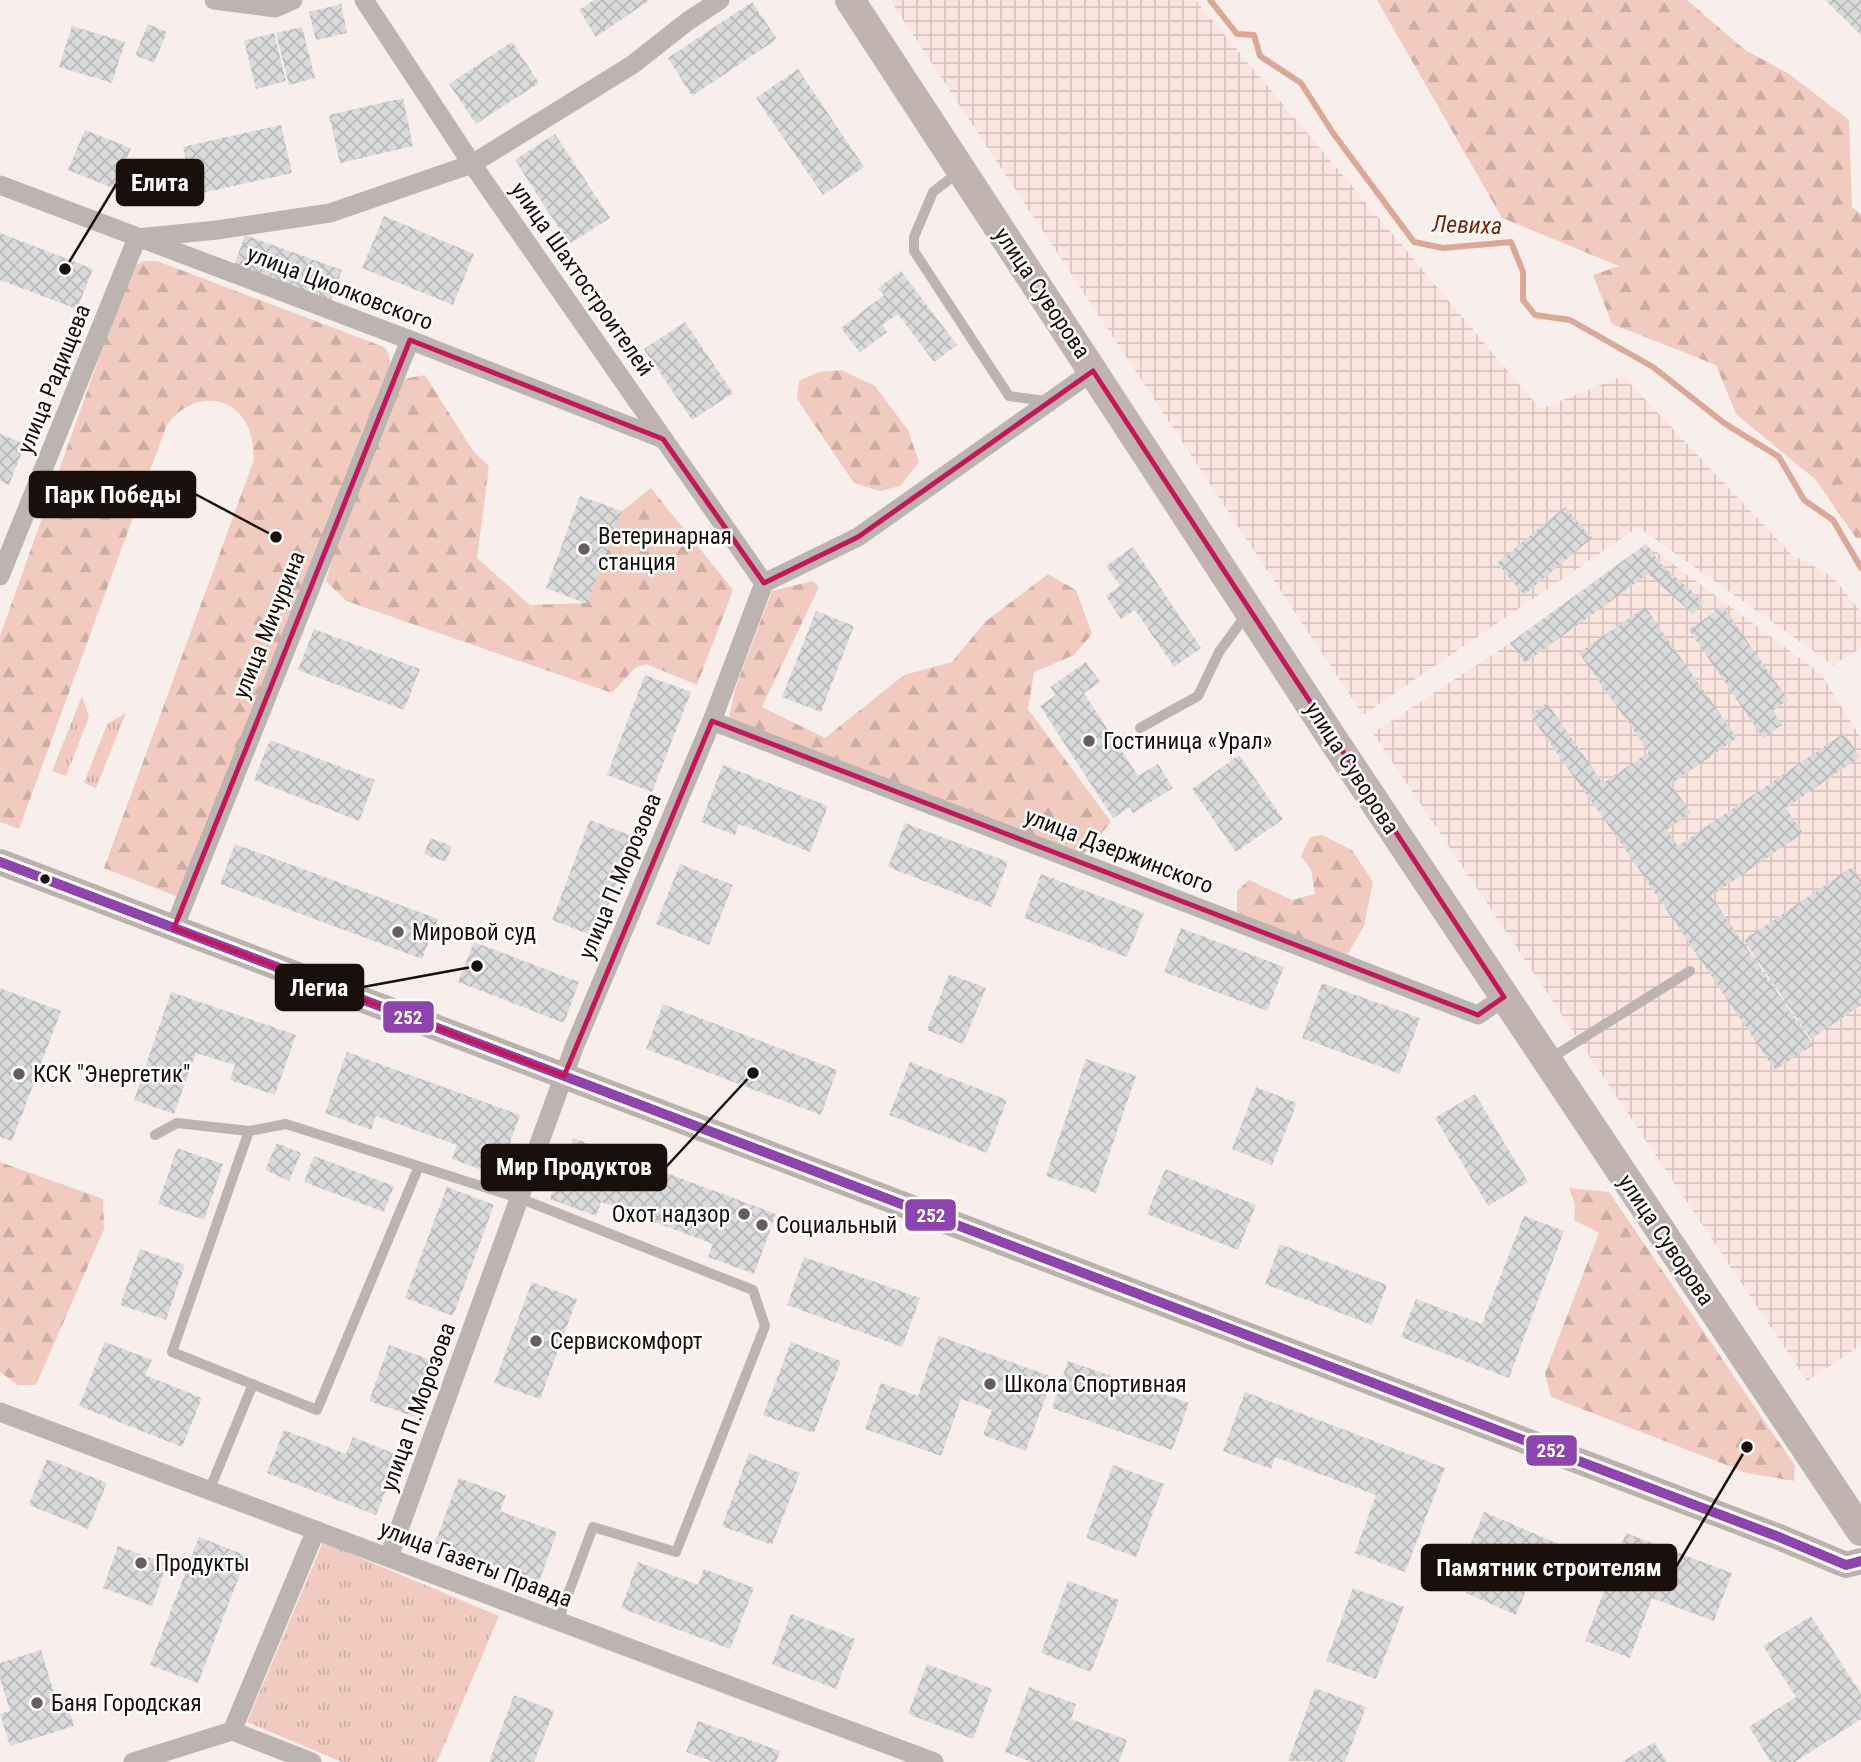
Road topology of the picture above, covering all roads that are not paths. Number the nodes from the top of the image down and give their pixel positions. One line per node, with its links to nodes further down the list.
1 (214, 0): 2 (street)
2 (293, 0)
3 (364, 0): 6 (street, улица Шахтостроителей)
4 (720, 0): 6 (street)
5 (850, 0): 7 (main road, улица Суворова)
6 (472, 164): 9 (street); 13 (street, улица Шахтостроителей)
7 (961, 171): 11 (main road, улица Суворова); 12 (lane)
8 (0, 185): 9 (street, улица Циолковского)
9 (137, 238): 10 (street, улица Циолковского); 14 (street, улица Радищева)
10 (410, 340): 13 (street, улица Циолковского); 20 (street, улица Мичурина)
11 (1093, 371): 12 (street); 16 (main road, улица Суворова)
12 (1049, 402): 15 (street)
13 (663, 439): 15 (street, улица Шахтостроителей)
14 (0, 576)
15 (764, 583): 17 (street, улица П.Морозова)
16 (1249, 611): 18 (lane); 22 (main road, улица Суворова)
17 (712, 721): 22 (street, улица Дзержинского); 24 (street, улица П.Морозова)
18 (1140, 728)
19 (0, 862): 20 (main road)
20 (174, 928): 24 (main road)
21 (1690, 971): 23 (lane)
22 (1504, 998): 23 (main road, улица Суворова)
23 (1546, 1061): 33 (main road, улица Суворова)
24 (564, 1076): 28 (street, улица П.Морозова); 35 (main road)
25 (250, 1131): 26 (lane); 27 (lane); 29 (lane)
26 (155, 1135)
27 (419, 1166): 28 (lane); 29 (lane)
28 (519, 1198): 34 (street, улица П.Морозова); 36 (lane)
29 (253, 1384): 31 (lane)
30 (0, 1412): 31 (street, улица Газеты Правда)
31 (209, 1491): 32 (street, улица Газеты Правда)
32 (316, 1530): 34 (street, улица Газеты Правда); 37 (street)
33 (1861, 1531)
34 (389, 1557): 36 (street, улица Газеты Правда)
35 (1861, 1561)
36 (558, 1621): 40 (street, улица Газеты Правда)
37 (232, 1731): 38 (street); 39 (street)
38 (133, 1762)
39 (312, 1762)
40 (934, 1762)

